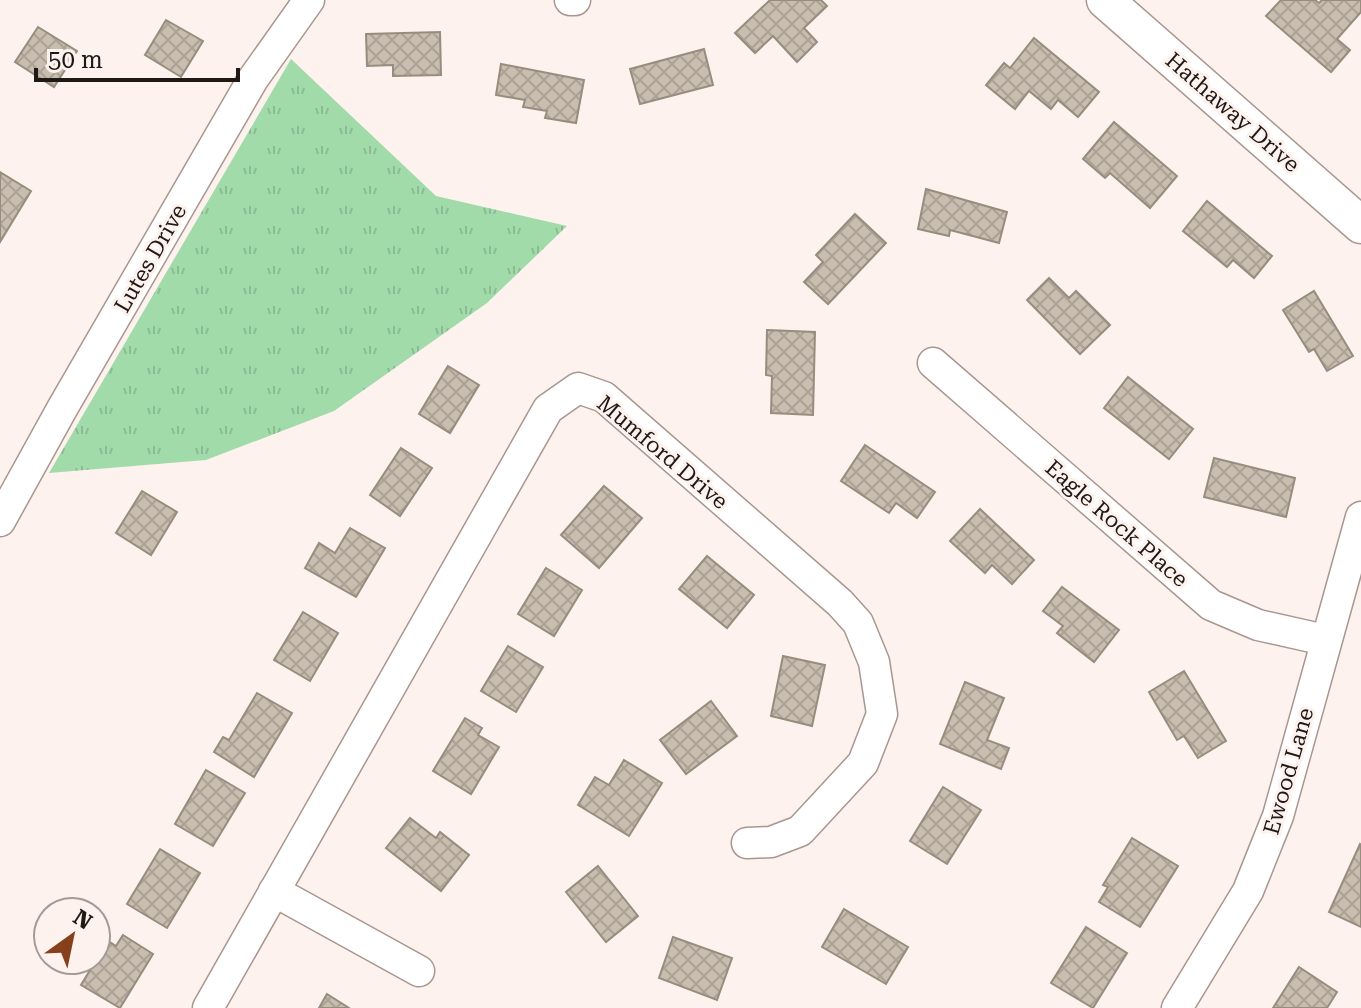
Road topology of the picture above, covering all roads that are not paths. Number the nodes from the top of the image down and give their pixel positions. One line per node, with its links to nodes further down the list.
1 (309, 0): 6 (street, Lutes Drive)
2 (1105, 0): 3 (street, Hathaway Drive)
3 (1361, 225)
4 (933, 363): 7 (street, Eagle Rock Place)
5 (1361, 517): 7 (street, Ewood Lane)
6 (0, 521)
7 (1325, 640): 12 (street, Ewood Lane)
8 (747, 843): 9 (street, Mumford Drive)
9 (274, 891): 10 (street); 11 (street)
10 (419, 971)
11 (208, 1008)
12 (1177, 1008)

